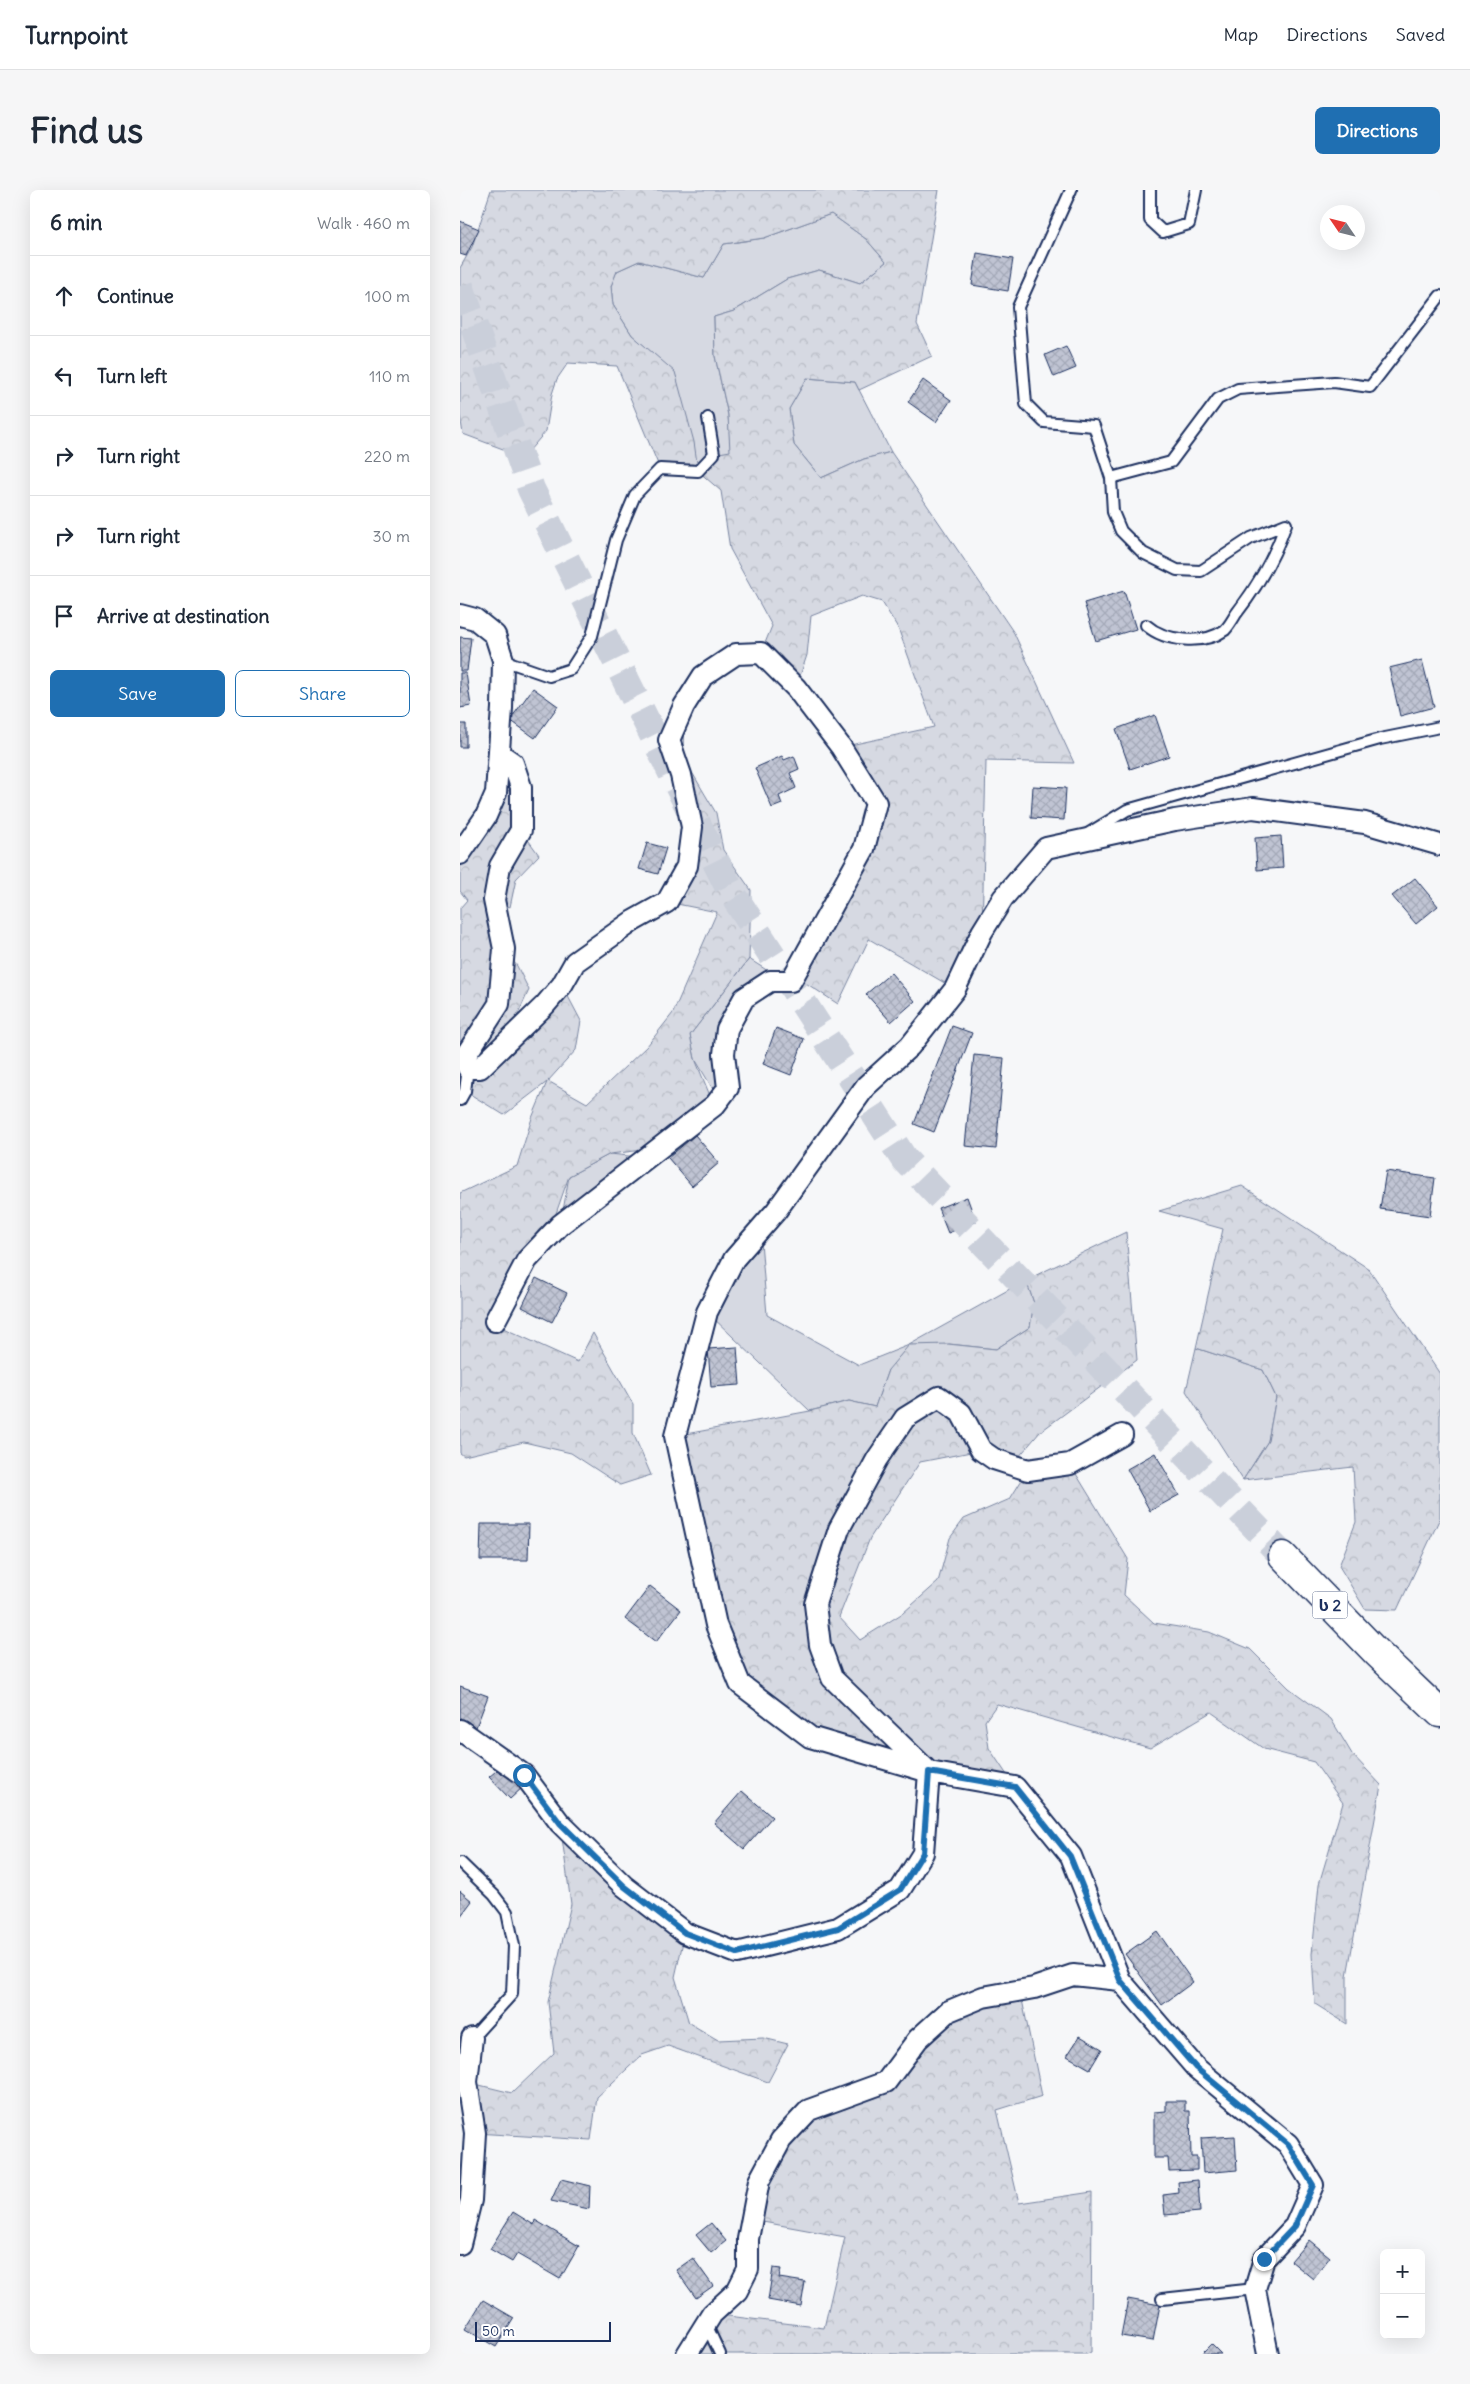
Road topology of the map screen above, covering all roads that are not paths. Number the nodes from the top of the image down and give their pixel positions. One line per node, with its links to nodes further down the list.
1 (1071, 190): 6 (lane)
2 (1150, 190): 3 (lane)
3 (1196, 190)
4 (1440, 296): 6 (lane)
5 (708, 418): 9 (lane)
6 (1111, 478): 8 (lane)
7 (460, 615): 9 (street)
8 (1146, 625)
9 (503, 660): 11 (street)
10 (1440, 727): 12 (lane)
11 (500, 754): 14 (street); 15 (street)
12 (1075, 841): 13 (street); 22 (street)
13 (1440, 845)
14 (460, 854)
15 (468, 1068): 16 (lane); 17 (street)
16 (460, 1100)
17 (496, 1321)
18 (1122, 1435): 22 (street)
19 (1283, 1556): 20 (highway, ს 2)
20 (1440, 1713)
21 (460, 1730): 22 (street)
22 (929, 1772): 24 (street)
23 (462, 1863): 25 (lane)
24 (1120, 1980): 27 (street); 29 (street)
25 (472, 2038): 26 (street)
26 (460, 2244)
27 (1255, 2289): 28 (lane); 32 (street)
28 (1162, 2299)
29 (706, 2324): 30 (street); 31 (lane)
30 (687, 2354)
31 (720, 2354)
32 (1268, 2354)

